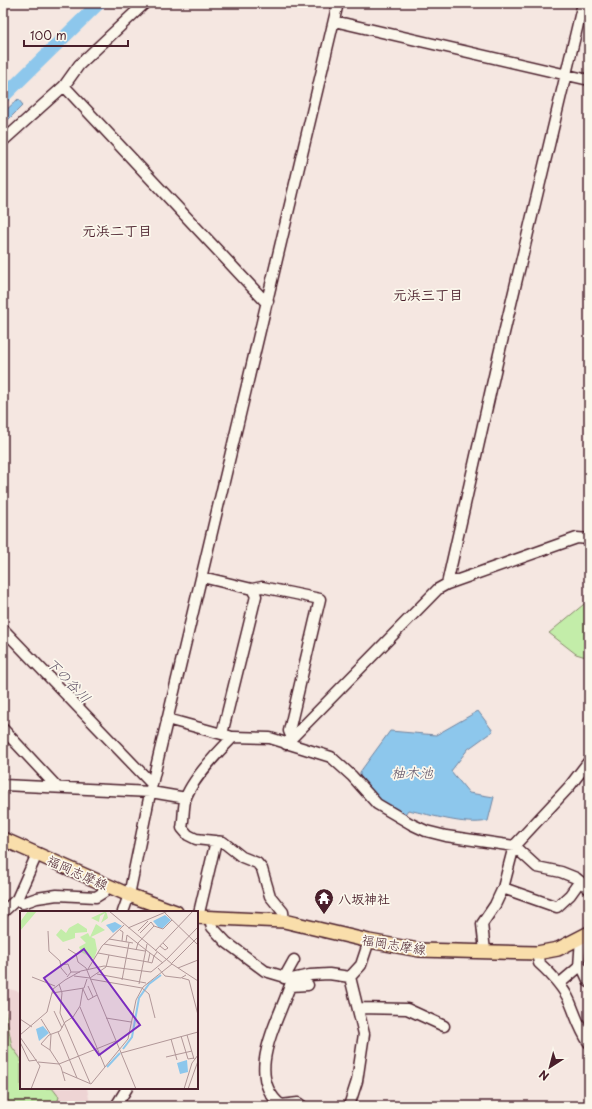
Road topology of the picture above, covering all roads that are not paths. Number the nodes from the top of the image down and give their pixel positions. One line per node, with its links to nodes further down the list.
1 (145, 3): 7 (street)
2 (338, 3): 4 (street)
3 (583, 3): 5 (street)
4 (334, 21): 5 (street); 9 (street)
5 (567, 75): 6 (street); 12 (street)
6 (589, 80)
7 (64, 86): 8 (street); 9 (street)
8 (3, 141)
9 (268, 301): 11 (street)
10 (589, 539): 12 (street)
11 (202, 577): 13 (street); 15 (street)
12 (447, 584): 19 (street)
13 (252, 589): 17 (street); 19 (street)
14 (3, 629): 23 (street)
15 (167, 719): 17 (street); 23 (street)
16 (3, 729): 22 (street)
17 (222, 734): 18 (street)
18 (233, 738): 19 (street); 24 (street)
19 (289, 741): 27 (street)
20 (589, 760): 27 (street)
21 (3, 785): 22 (street)
22 (57, 787): 23 (street)
23 (151, 788): 24 (street); 32 (street)
24 (186, 798): 26 (street)
25 (3, 839): 28 (main road, 福岡志摩線)
26 (216, 841): 37 (street); 38 (street)
27 (514, 846): 29 (street); 31 (street)
28 (37, 854): 30 (main road, 福岡志摩線); 33 (street)
29 (586, 884): 31 (street)
30 (107, 885): 32 (main road, 福岡志摩線); 33 (street)
31 (503, 888): 41 (street)
32 (129, 895): 34 (street); 35 (main road, 福岡志摩線)
33 (17, 899): 36 (street)
34 (123, 911)
35 (173, 911)
36 (3, 912)
37 (202, 918): 38 (main road, 福岡志摩線); 46 (street)
38 (284, 920): 40 (main road, 福岡志摩線)
39 (585, 936): 42 (main road, 福岡志摩線); 44 (street)
40 (368, 941): 41 (main road, 福岡志摩線); 45 (street)
41 (485, 952): 42 (main road, 福岡志摩線)
42 (537, 953): 48 (street)
43 (294, 960): 46 (street)
44 (579, 967): 47 (street); 48 (street)
45 (350, 977): 46 (street); 50 (street)
46 (289, 981): 49 (street); 55 (street)
47 (589, 982)
48 (559, 984): 52 (street)
49 (308, 985)
50 (359, 1008): 51 (street); 56 (street)
51 (444, 1026)
52 (589, 1043)
53 (126, 1089): 54 (street)
54 (116, 1106)
55 (302, 1106)
56 (349, 1106)

